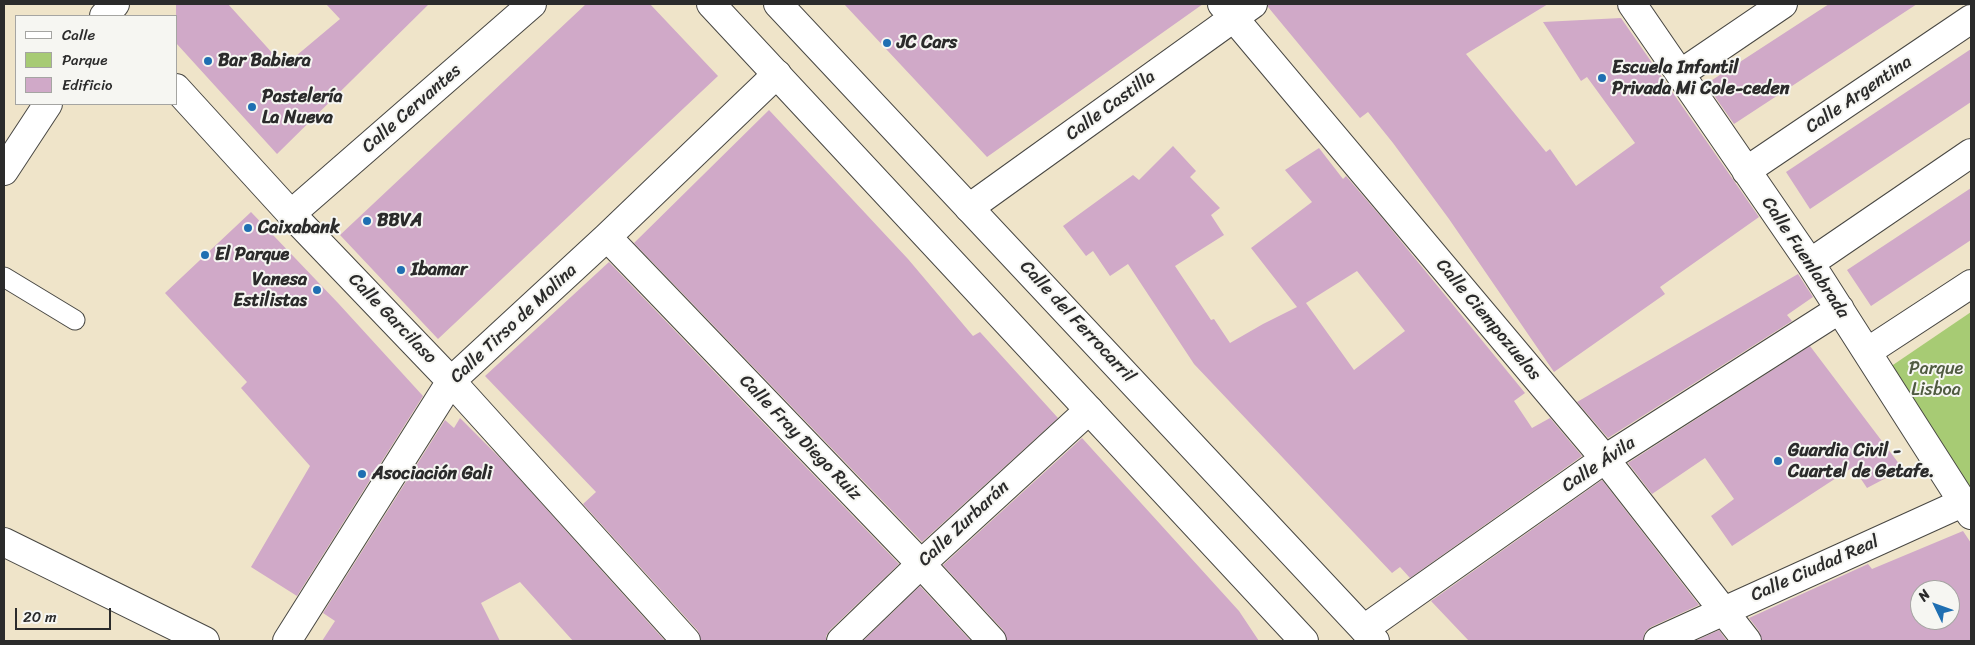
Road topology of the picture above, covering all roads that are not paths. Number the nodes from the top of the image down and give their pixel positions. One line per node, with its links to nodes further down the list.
1 (532, 4): 16 (street, Calle Cervantes)
2 (710, 4): 8 (street)
3 (778, 4): 15 (street, Calle del Ferrocarril)
4 (1632, 4): 9 (street, Calle Fuenlabrada)
5 (1783, 4): 9 (street)
6 (1236, 8): 15 (street, Calle Castilla); 26 (street, Calle Ciempozuelos)
7 (1971, 19): 14 (street, Calle Argentina)
8 (777, 74): 17 (street, Calle Tirso de Molina); 25 (street)
9 (1680, 74): 14 (street, Calle Fuenlabrada)
10 (178, 90): 16 (street, Calle Garcilaso)
11 (47, 105): 13 (street)
12 (1971, 154): 18 (street)
13 (4, 171)
14 (1746, 171): 18 (street, Calle Fuenlabrada)
15 (969, 208): 31 (street, Calle del Ferrocarril)
16 (291, 214): 24 (street, Calle Garcilaso)
17 (607, 237): 24 (street, Calle Tirso de Molina); 29 (street, Calle Fray Diego Ruiz)
18 (1810, 263): 21 (street, Calle Fuenlabrada)
19 (4, 277): 22 (lane)
20 (1971, 284): 23 (street)
21 (1840, 309): 23 (street, Calle Fuenlabrada); 26 (street, Calle Ávila)
22 (75, 320)
23 (1867, 352): 27 (street, Calle Fuenlabrada)
24 (451, 381): 33 (street, Calle Tirso de Molina); 34 (street, Calle Garcilaso)
25 (1089, 410): 29 (street, Calle Zurbarán); 37 (street)
26 (1605, 459): 30 (street, Calle Ciempozuelos); 31 (street, Calle Ávila)
27 (1968, 505): 30 (street, Calle Ciudad Real)
28 (4, 542): 32 (street)
29 (921, 564): 35 (street, Calle Zurbarán); 36 (street, Calle Fray Diego Ruiz)
30 (1723, 611): 38 (street, Calle Ciudad Real); 39 (street, Calle Ciempozuelos)
31 (1369, 635)
32 (205, 641)
33 (287, 641)
34 (686, 641)
35 (841, 641)
36 (992, 641)
37 (1304, 641)
38 (1658, 641)
39 (1748, 641)

